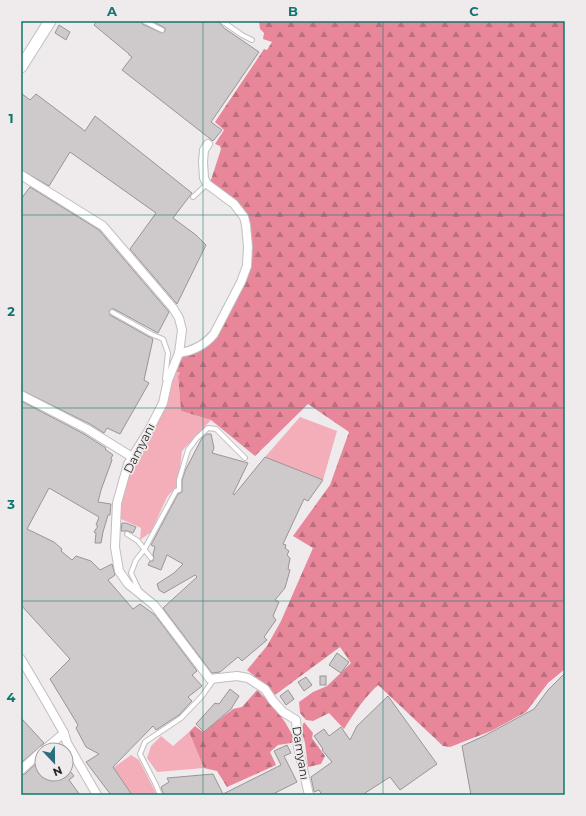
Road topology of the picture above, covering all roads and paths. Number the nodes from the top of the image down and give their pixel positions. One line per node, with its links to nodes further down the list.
1 (50, 21): 6 (street)
2 (144, 21): 4 (lane)
3 (222, 21): 5 (lane)
4 (162, 30)
5 (252, 40)
6 (21, 67)
7 (208, 144): 9 (street)
8 (21, 175): 12 (street, Damyanı)
9 (207, 184): 10 (lane); 12 (street)
10 (193, 197)
11 (112, 312): 13 (lane)
12 (179, 353): 13 (street, Damyanı)
13 (168, 380): 15 (street, Damyanı)
14 (21, 395): 15 (street)
15 (132, 457): 20 (street, Damyanı)
16 (245, 458): 18 (lane)
17 (127, 534): 18 (lane)
18 (144, 550): 19 (lane); 20 (lane)
19 (151, 558)
20 (141, 596): 22 (street, Damyanı)
21 (21, 659): 23 (street)
22 (214, 679): 28 (lane); 29 (street, Damyanı)
23 (64, 733): 24 (street); 27 (street)
24 (54, 742)
25 (34, 759): 26 (street)
26 (21, 770)
27 (97, 795)
28 (160, 795)
29 (309, 795)

